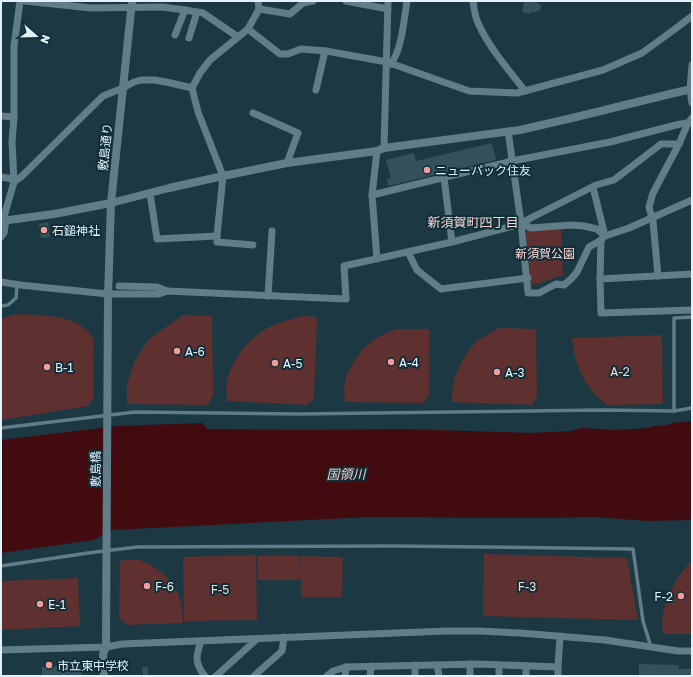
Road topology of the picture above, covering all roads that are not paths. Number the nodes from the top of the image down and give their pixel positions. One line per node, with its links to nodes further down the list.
1 (20, 1): 31 (street)
2 (25, 1): 9 (street)
3 (258, 1): 11 (street)
4 (313, 1): 11 (street)
5 (346, 1): 12 (street)
6 (388, 1): 12 (street)
7 (408, 1): 21 (street)
8 (473, 1): 27 (street)
9 (76, 4): 10 (street)
10 (132, 4): 13 (street); 23 (street, 敷島通り)
11 (259, 9): 16 (street)
12 (388, 9): 21 (street)
13 (185, 10): 14 (street); 17 (street)
14 (197, 12): 18 (street); 19 (street)
15 (692, 16): 27 (street)
16 (248, 29): 18 (street); 20 (street)
17 (175, 35)
18 (238, 37): 24 (street)
19 (189, 38)
20 (324, 51): 21 (street); 26 (street)
21 (389, 63): 27 (street); 35 (street)
22 (692, 65): 25 (street)
23 (123, 88): 24 (street); 41 (street); 46 (street, 敷島通り)
24 (192, 88): 38 (street)
25 (691, 89): 28 (street); 33 (street)
26 (316, 90)
27 (525, 91)
28 (692, 103)
29 (253, 113): 37 (street)
30 (1, 116): 31 (street)
31 (14, 116): 41 (street)
32 (690, 121): 34 (street); 36 (street)
33 (508, 131): 35 (street); 36 (street)
34 (680, 144): 42 (street); 47 (street)
35 (380, 149): 37 (street); 44 (street)
36 (512, 161): 40 (street); 49 (street)
37 (287, 163): 38 (street)
38 (223, 176): 43 (street); 51 (street)
39 (1, 177): 41 (street)
40 (444, 178): 44 (street); 54 (street)
41 (14, 180): 48 (street)
42 (593, 187): 49 (street); 53 (street)
43 (150, 193): 46 (street); 51 (street)
44 (372, 195): 57 (street)
45 (692, 200): 47 (street)
46 (111, 203): 48 (street); 66 (street, 敷島通り)
47 (652, 218): 53 (street); 59 (street)
48 (3, 220): 52 (street)
49 (521, 223): 53 (street); 54 (street); 60 (street)
50 (272, 231): 67 (street)
51 (217, 236): 55 (street)
52 (1, 237)
53 (603, 238): 60 (street); 61 (street)
54 (452, 242): 56 (street)
55 (253, 245)
56 (408, 252): 57 (street); 60 (street)
57 (378, 258): 67 (street)
58 (692, 274): 59 (street)
59 (658, 276): 61 (street)
60 (528, 278)
61 (600, 279): 69 (street)
62 (1, 282): 63 (street)
63 (17, 285): 66 (street); 68 (lane)
64 (119, 286): 65 (street)
65 (167, 291): 66 (street); 67 (street)
66 (108, 295): 79 (street, 敷島橋, bridge)
67 (268, 296)
68 (1, 306)
69 (692, 310)
70 (692, 317): 72 (lane)
71 (692, 408): 72 (lane)
72 (674, 411): 73 (lane)
73 (1, 428)
74 (1, 566): 80 (lane)
75 (560, 636): 76 (street); 80 (street); 90 (street)
76 (284, 637): 77 (street); 94 (street)
77 (257, 638): 78 (street); 93 (street)
78 (201, 641): 79 (street); 92 (street)
79 (106, 645): 81 (street); 91 (street)
80 (650, 647): 82 (street)
81 (1, 650)
82 (692, 651)
83 (470, 664): 85 (street); 86 (street); 100 (street)
84 (415, 665): 85 (street); 87 (street); 98 (street)
85 (437, 665): 99 (street)
86 (498, 665): 88 (street); 101 (street)
87 (371, 666): 89 (street); 97 (street)
88 (526, 666): 90 (street); 102 (street)
89 (346, 667): 95 (street); 96 (street)
90 (558, 667): 103 (street)
91 (104, 676)
92 (205, 676)
93 (216, 676)
94 (254, 676)
95 (327, 676)
96 (345, 676)
97 (370, 676)
98 (415, 676)
99 (439, 676)
100 (470, 676)
101 (499, 676)
102 (526, 676)
103 (558, 676)

